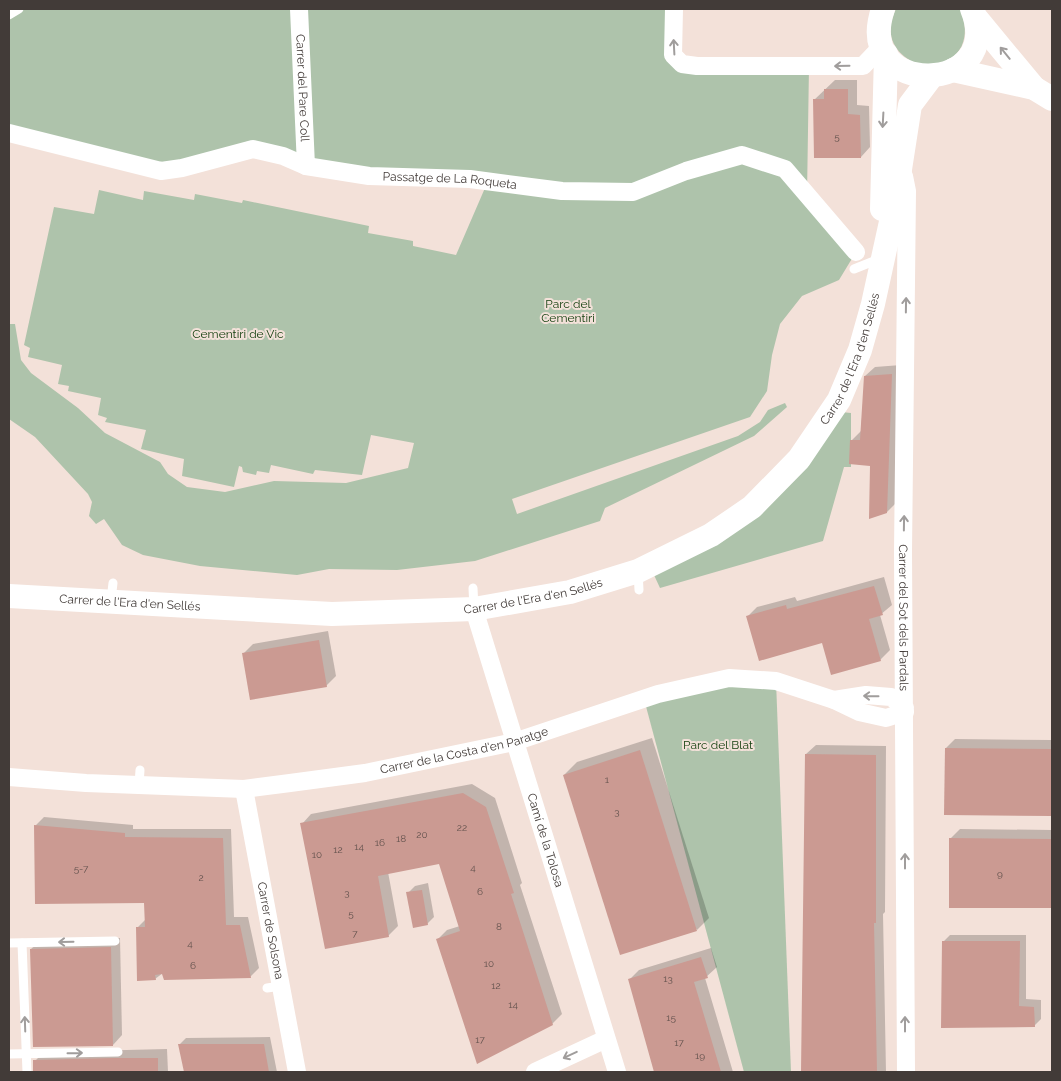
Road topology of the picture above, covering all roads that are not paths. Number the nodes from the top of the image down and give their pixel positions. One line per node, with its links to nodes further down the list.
1 (19, 9): 6 (lane)
2 (299, 9): 11 (street, Carrer del Pare Coll)
3 (674, 9): 7 (street, one-way to 3)
4 (883, 9): 7 (street, Carrer de l'Era d'en Sellés)
5 (974, 13): 8 (street, Carrer de l'Era d'en Sellés); 9 (street, one-way to 5)
6 (9, 15)
7 (884, 50): 8 (street); 14 (street, Carrer de l'Era d'en Sellés, one-way to 14)
8 (942, 74): 9 (street); 12 (street, Carrer de l'Era d'en Sellés)
9 (1043, 93)
10 (9, 133): 11 (street, Passatge de La Roqueta)
11 (306, 166): 13 (street, Passatge de La Roqueta)
12 (901, 166): 14 (street, Carrer de l'Era d'en Sellés); 18 (street, Carrer del Sot dels Pardals, one-way to 12)
13 (856, 252)
14 (882, 258): 15 (lane); 17 (street, Carrer de l'Era d'en Sellés)
15 (854, 269)
16 (9, 596): 17 (street, Carrer de l'Era d'en Sellés)
17 (473, 599): 19 (street, Camí de la Tolosa)
18 (905, 710): 19 (street, Carrer de la Costa d'en Paratge); 33 (street, Carrer del Sot dels Pardals, one-way to 18)
19 (514, 742): 21 (street, Carrer de la Costa d'en Paratge); 25 (street, Camí de la Tolosa)
20 (9, 777): 21 (street, Carrer de la Costa d'en Paratge)
21 (244, 789): 30 (street, Carrer de Solsona)
22 (115, 941): 24 (lane, one-way to 24)
23 (9, 943): 24 (lane)
24 (22, 943): 28 (lane, one-way to 24)
25 (606, 1039): 31 (street, one-way to 31); 32 (street, Camí de la Tolosa)
26 (118, 1052): 28 (lane, one-way to 26)
27 (9, 1054): 28 (lane)
28 (26, 1054): 29 (lane)
29 (27, 1072)
30 (298, 1072)
31 (535, 1072)
32 (617, 1072)
33 (906, 1072)

